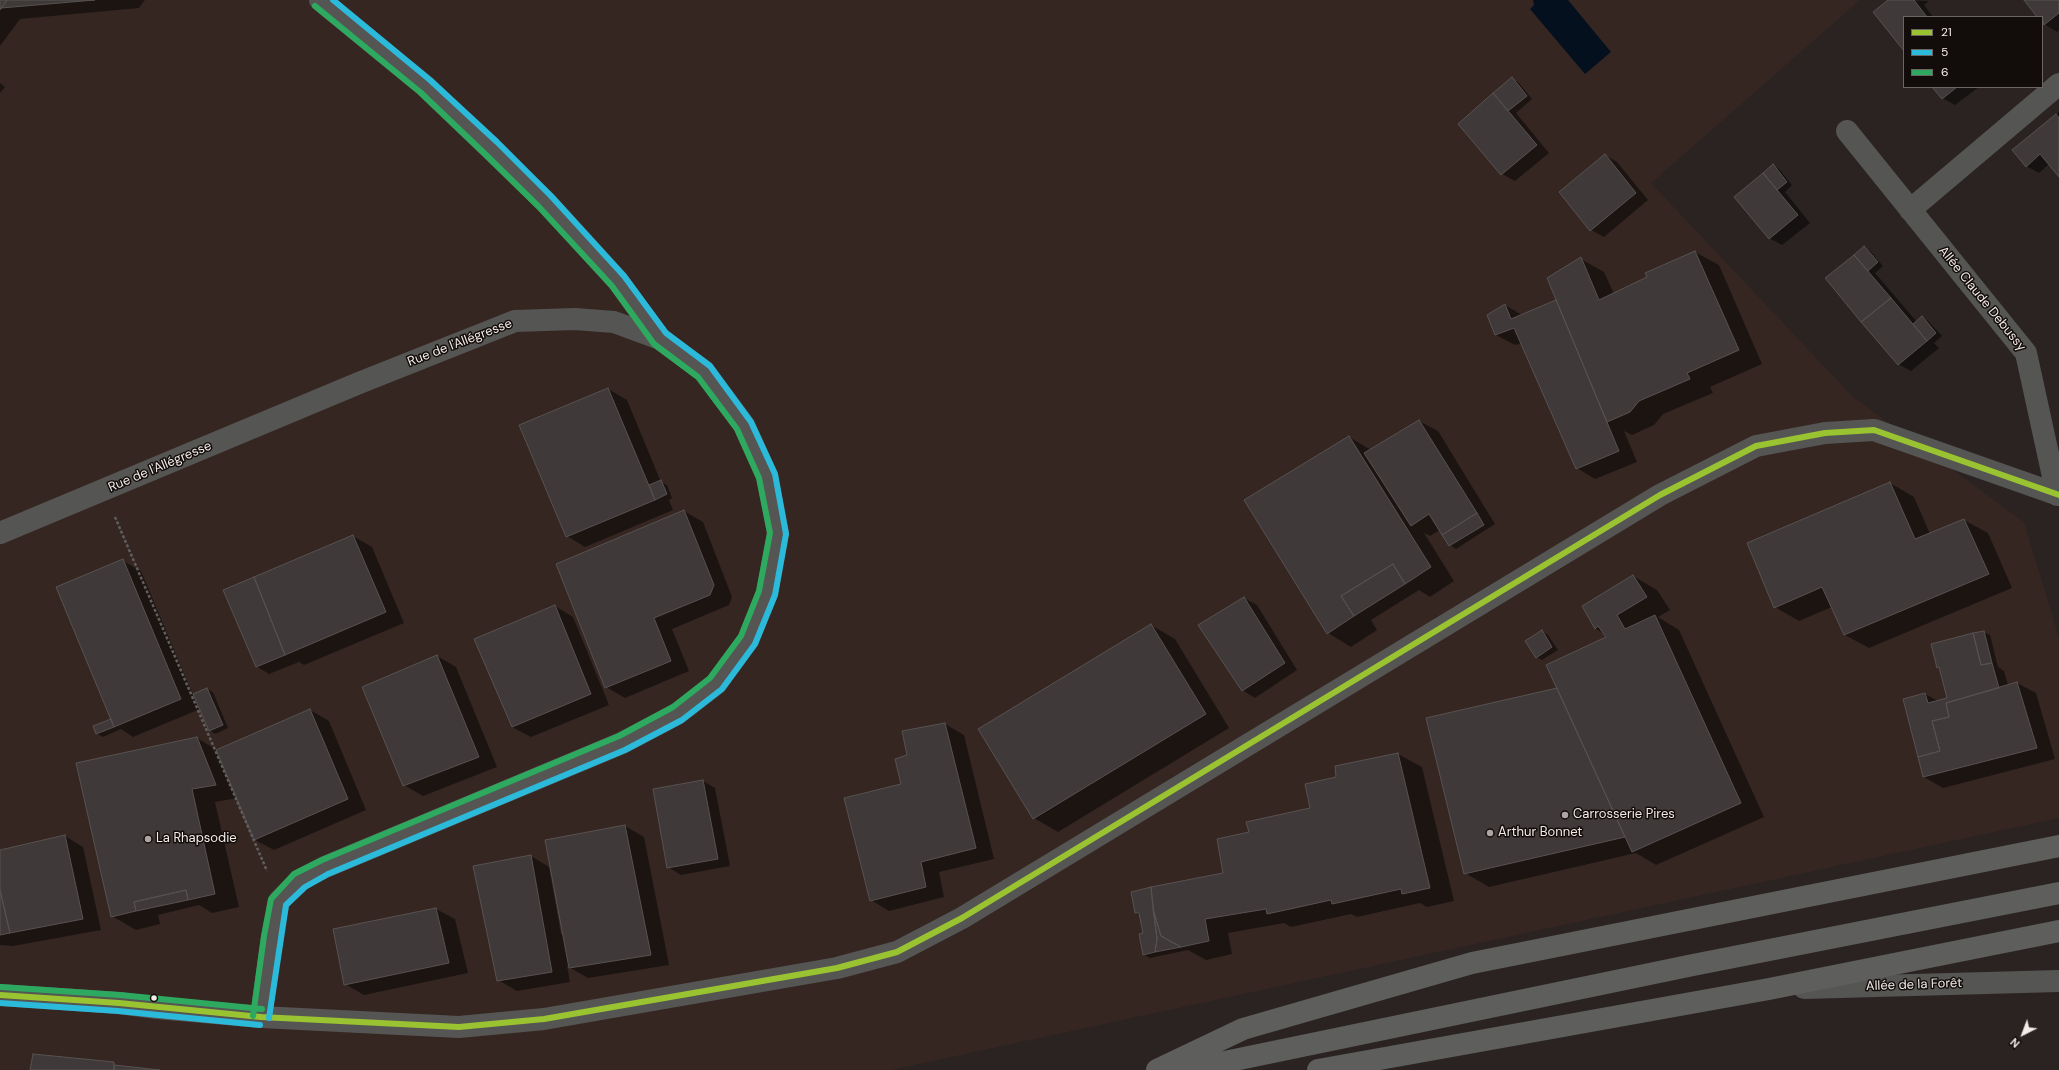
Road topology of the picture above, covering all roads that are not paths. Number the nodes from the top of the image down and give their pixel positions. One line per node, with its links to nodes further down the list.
1 (320, 0): 5 (street)
2 (2059, 84): 4 (street)
3 (1846, 131): 4 (street, Allée Claude Debussy)
4 (1910, 210): 6 (street, Allée Claude Debussy)
5 (660, 339): 7 (street, Rue de l'Allégresse); 14 (street, Rue de l'Allégresse)
6 (2058, 495): 14 (street)
7 (0, 533)
8 (2059, 846): 15 (main road)
9 (2059, 893): 16 (main road)
10 (2059, 931): 12 (main road)
11 (2059, 980): 12 (street, Allée de la Forêt)
12 (1769, 989): 17 (main road)
13 (0, 995): 14 (street)
14 (261, 1017)
15 (1157, 1070)
16 (1186, 1070)
17 (1318, 1070)

